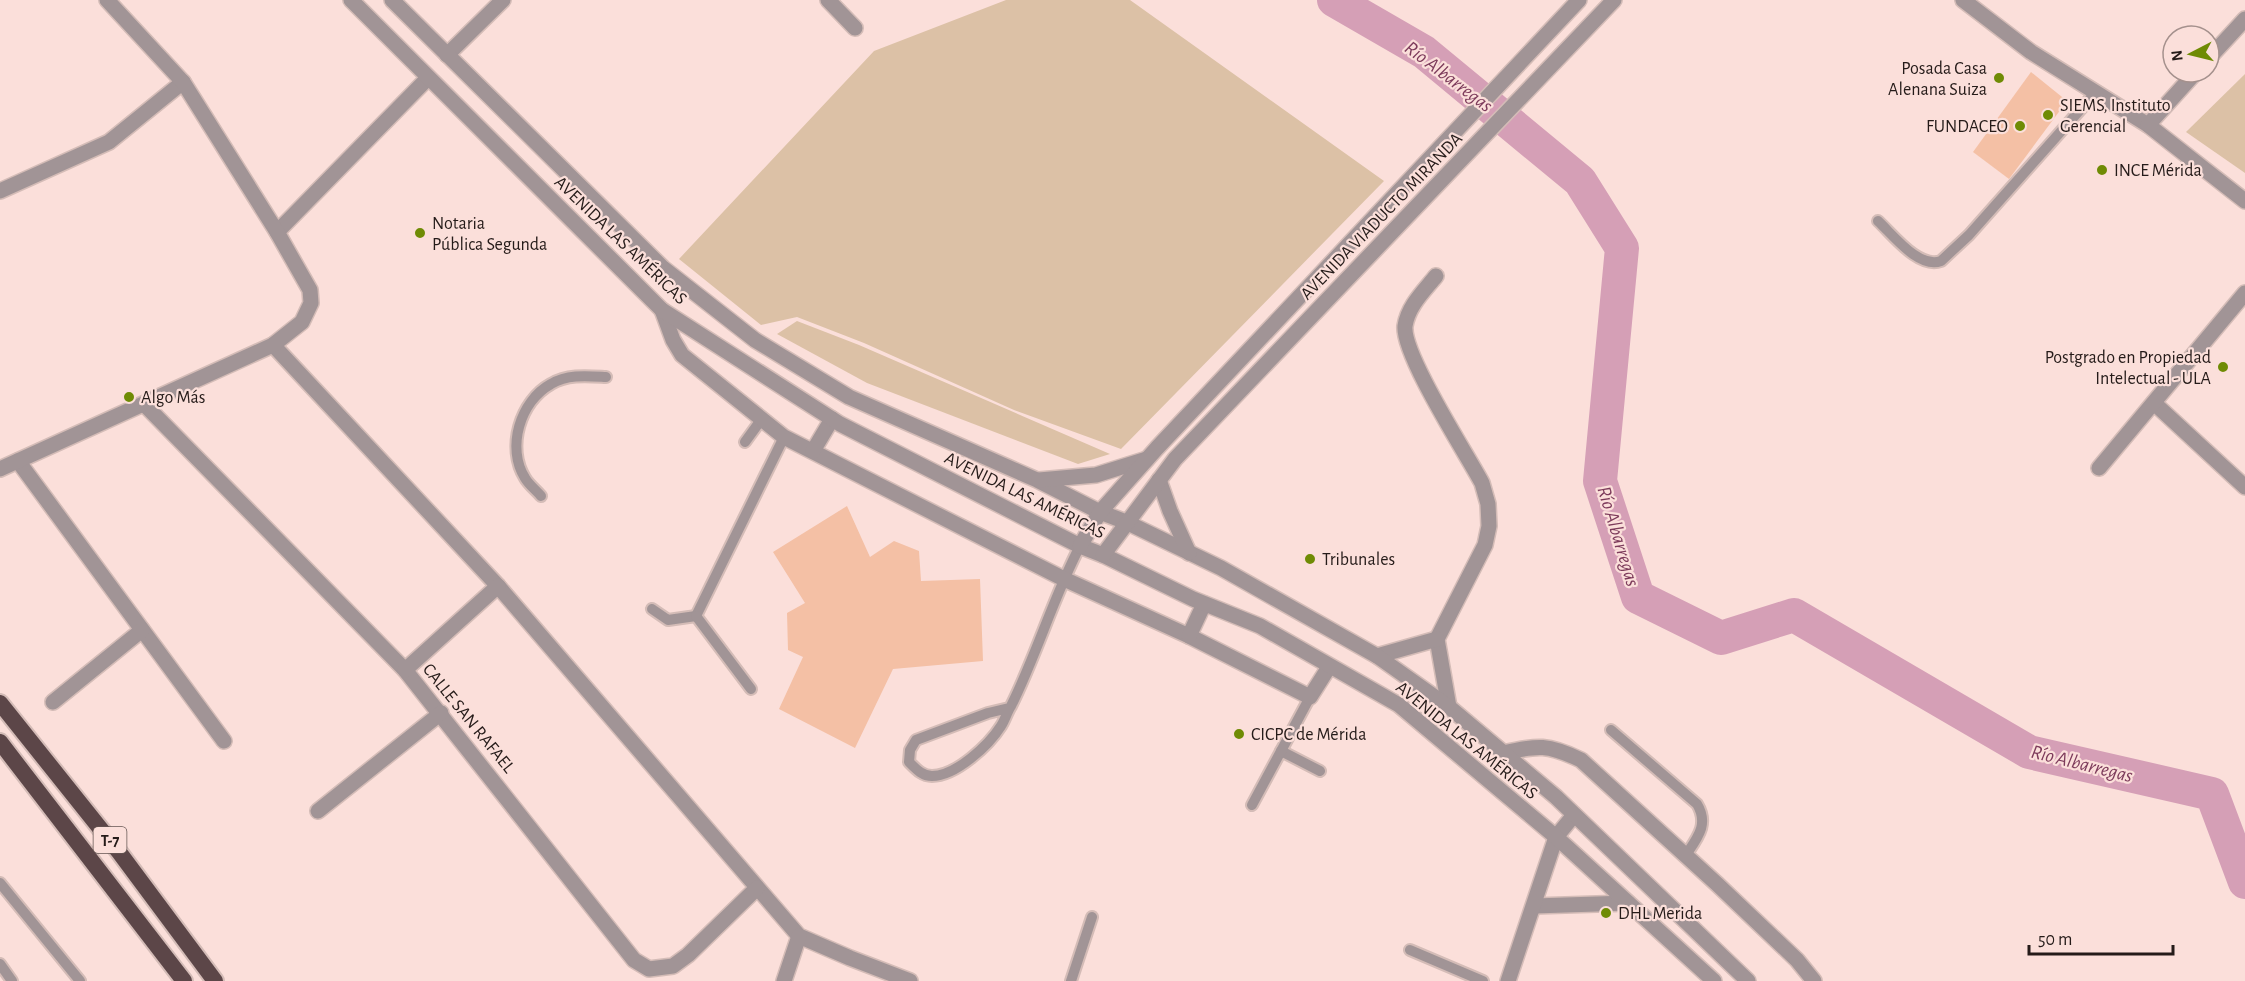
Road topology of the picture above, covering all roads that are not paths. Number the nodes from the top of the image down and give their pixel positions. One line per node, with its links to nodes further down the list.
1 (351, 0): 13 (street, AVENIDA LAS AMÉRICAS)
2 (392, 0): 12 (street, AVENIDA LAS AMÉRICAS)
3 (503, 0): 12 (street)
4 (828, 0): 10 (street)
5 (1579, 0): 34 (street, AVENIDA VIADUCTO MIRANDA)
6 (1614, 0): 39 (street, AVENIDA VIADUCTO MIRANDA)
7 (1963, 0): 16 (street)
8 (114, 2): 14 (street)
9 (2245, 19): 11 (street)
10 (855, 28)
11 (2221, 45)
12 (447, 55): 38 (street, AVENIDA LAS AMÉRICAS)
13 (428, 78): 21 (street); 24 (street, AVENIDA LAS AMÉRICAS)
14 (183, 82): 18 (street); 21 (street)
15 (2185, 84): 17 (street)
16 (2096, 92): 17 (street); 20 (lane)
17 (2148, 125): 19 (street)
18 (0, 192)
19 (2245, 201)
20 (1878, 221)
21 (277, 232): 25 (street)
22 (1436, 276): 54 (street)
23 (2245, 293): 27 (street)
24 (662, 310): 29 (street, AVENIDA LAS AMÉRICAS); 30 (street)
25 (273, 345): 28 (street); 48 (street)
26 (606, 377): 41 (lane)
27 (2154, 403): 36 (street); 40 (street)
28 (145, 405): 35 (street); 57 (street, CALLE SAN RAFAEL)
29 (832, 419): 33 (street); 44 (street, AVENIDA LAS AMÉRICAS)
30 (761, 420): 31 (street); 32 (lane)
31 (784, 437): 33 (street); 51 (lane)
32 (745, 442)
33 (813, 451): 47 (street)
34 (1152, 454): 38 (street); 42 (street, AVENIDA VIADUCTO MIRANDA)
35 (18, 460): 37 (street); 52 (street)
36 (2099, 468)
37 (0, 469)
38 (1037, 480): 42 (street, AVENIDA LAS AMÉRICAS)
39 (1159, 480): 43 (street, AVENIDA VIADUCTO MIRANDA); 45 (street)
40 (2245, 487)
41 (542, 496)
42 (1100, 512): 43 (street, AVENIDA LAS AMÉRICAS); 44 (street, AVENIDA VIADUCTO MIRANDA)
43 (1126, 522): 45 (street, AVENIDA LAS AMÉRICAS); 46 (street, AVENIDA VIADUCTO MIRANDA)
44 (1080, 546): 46 (street, AVENIDA LAS AMÉRICAS); 47 (lane)
45 (1189, 553): 55 (street, AVENIDA LAS AMÉRICAS)
46 (1104, 555): 49 (street, AVENIDA LAS AMÉRICAS)
47 (1064, 579): 53 (street); 63 (lane)
48 (498, 586): 57 (street); 77 (street)
49 (1204, 603): 53 (street); 56 (street, AVENIDA LAS AMÉRICAS)
50 (652, 609): 51 (lane)
51 (696, 616): 58 (lane)
52 (142, 630): 60 (street); 66 (street)
53 (1189, 636): 59 (street)
54 (1437, 639): 55 (street); 62 (street)
55 (1377, 656): 62 (street, AVENIDA LAS AMÉRICAS)
56 (1329, 667): 59 (street); 74 (street, AVENIDA LAS AMÉRICAS)
57 (405, 670): 64 (street, CALLE SAN RAFAEL)
58 (751, 689)
59 (1310, 697): 68 (lane)
60 (53, 702)
61 (0, 703): 87 (highway, T-7)
62 (1449, 707): 69 (street, AVENIDA LAS AMÉRICAS)
63 (1010, 708): 63 (lane)
64 (441, 713): 72 (street); 77 (street, CALLE SAN RAFAEL)
65 (1611, 730): 75 (lane)
66 (224, 741)
67 (0, 742): 86 (highway, T-7)
68 (1281, 752): 70 (lane); 71 (lane)
69 (1503, 753): 73 (street, AVENIDA LAS AMÉRICAS); 75 (street)
70 (1320, 771)
71 (1252, 805)
72 (318, 811)
73 (1574, 815): 74 (street); 94 (street, AVENIDA LAS AMÉRICAS)
74 (1556, 837): 78 (street, AVENIDA LAS AMÉRICAS); 79 (street)
75 (1686, 855): 95 (street)
76 (0, 883): 85 (lane)
77 (757, 888): 81 (street)
78 (1628, 903): 79 (street); 93 (street, AVENIDA LAS AMÉRICAS)
79 (1534, 906): 92 (street)
80 (1092, 917): 90 (lane)
81 (799, 936): 88 (street); 89 (street)
82 (1410, 950): 91 (lane)
83 (0, 964): 84 (lane)
84 (12, 981)
85 (80, 981)
86 (184, 981)
87 (215, 981)
88 (783, 981)
89 (910, 981)
90 (1071, 981)
91 (1483, 981)
92 (1508, 981)
93 (1714, 981)
94 (1748, 981)
95 (1814, 981)

